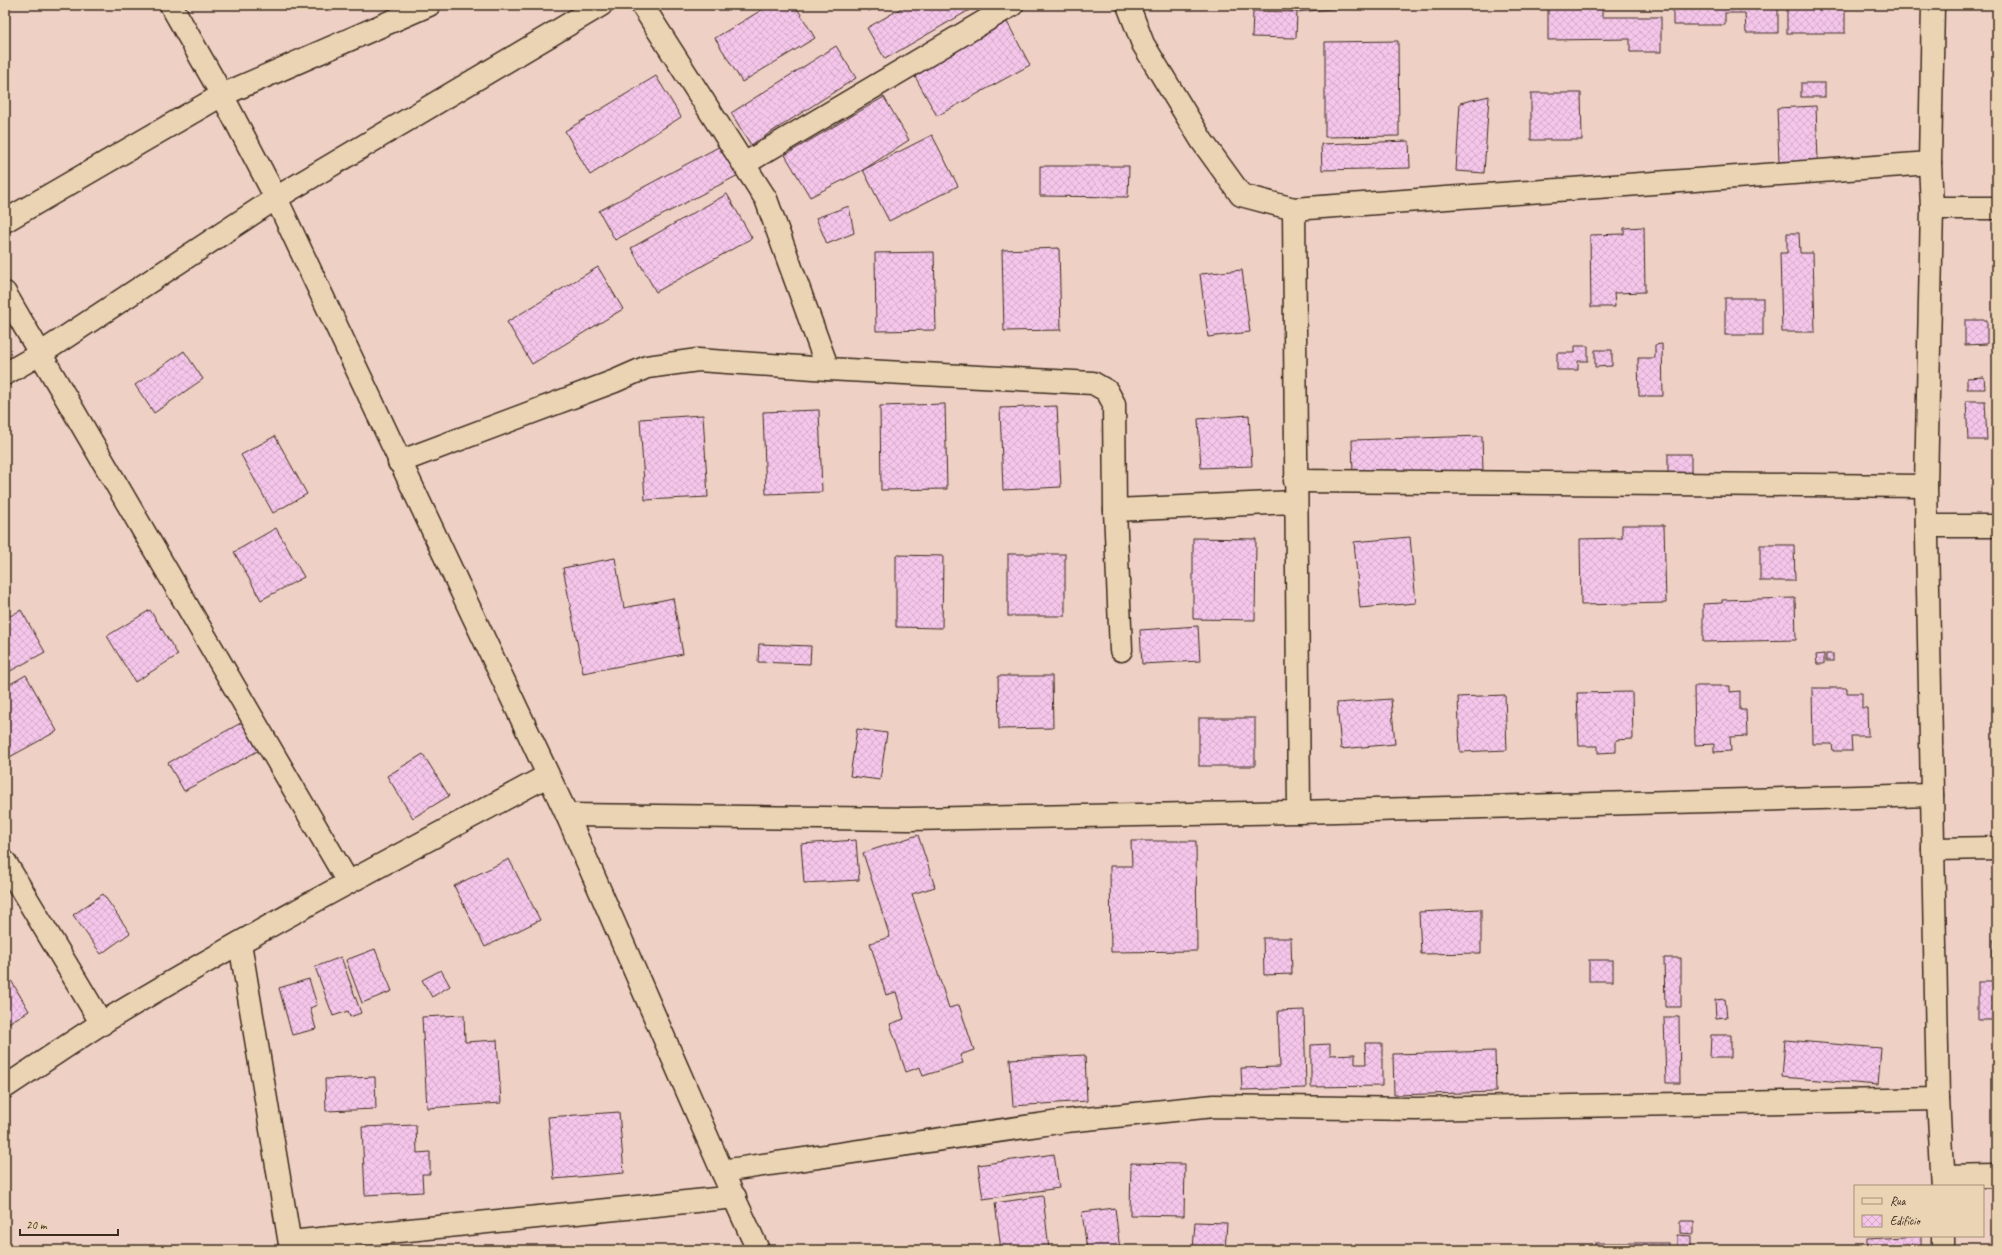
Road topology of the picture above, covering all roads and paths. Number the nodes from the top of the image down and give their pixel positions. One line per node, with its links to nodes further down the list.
1 (171, 5): 8 (street)
2 (429, 5): 8 (street)
3 (601, 5): 11 (street)
4 (642, 5): 10 (street)
5 (1012, 5): 10 (street)
6 (1128, 5): 14 (street)
7 (1933, 5): 9 (street)
8 (222, 95): 11 (street); 15 (street)
9 (1930, 163): 12 (street); 14 (street)
10 (744, 164): 18 (street)
11 (276, 198): 17 (street); 20 (street)
12 (1932, 208): 13 (street); 21 (street)
13 (1997, 208)
14 (1294, 209): 22 (street)
15 (5, 221)
16 (5, 293): 17 (street)
17 (40, 354): 19 (street); 34 (street)
18 (828, 369): 20 (street); 23 (street)
19 (5, 374)
20 (399, 462): 27 (street)
21 (1926, 486): 22 (street); 24 (street)
22 (1295, 492): 23 (street); 29 (street)
23 (1115, 510): 26 (street)
24 (1927, 526): 25 (street); 28 (street)
25 (1997, 526)
26 (1121, 650)
27 (547, 776): 30 (street); 34 (street)
28 (1932, 795): 29 (street); 32 (street)
29 (1299, 812): 30 (street)
30 (567, 815): 39 (street)
31 (1997, 848): 32 (street)
32 (1933, 849): 38 (street)
33 (5, 862): 36 (street)
34 (348, 882): 35 (street)
35 (240, 942): 36 (street); 44 (street)
36 (102, 1024): 37 (street)
37 (5, 1087)
38 (1938, 1099): 39 (street); 41 (street)
39 (722, 1171): 42 (street)
40 (1997, 1176): 41 (street)
41 (1943, 1181)
42 (735, 1197): 44 (street); 45 (street)
43 (1943, 1237): 46 (street)
44 (290, 1246)
45 (758, 1250)
46 (1943, 1250)

